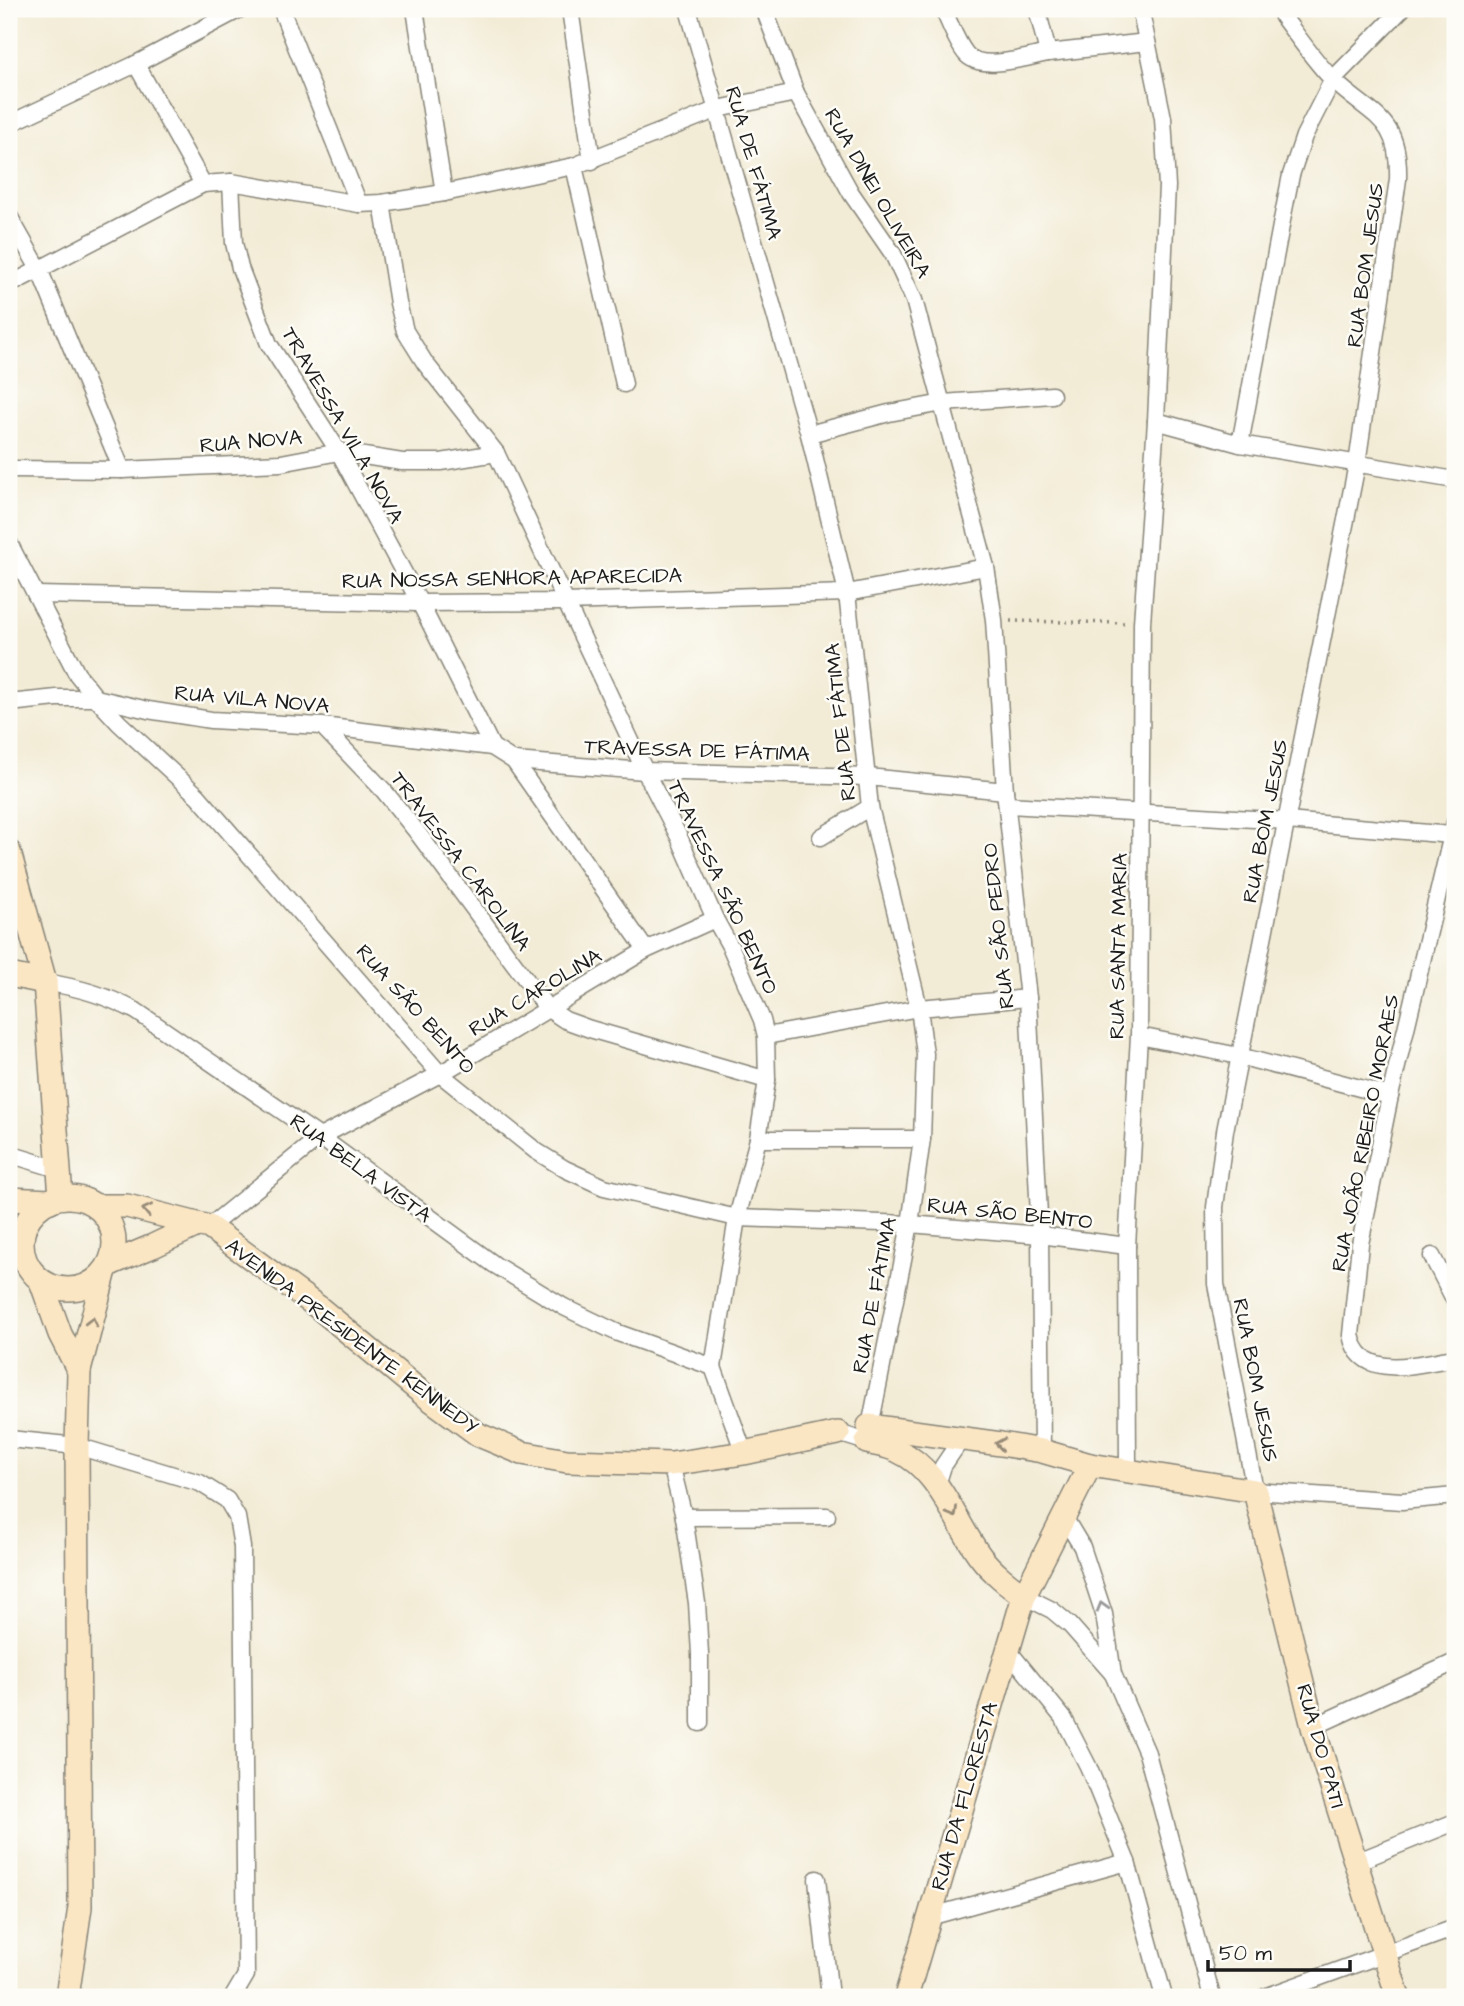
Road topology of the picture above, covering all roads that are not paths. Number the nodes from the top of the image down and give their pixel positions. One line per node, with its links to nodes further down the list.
1 (240, 9): 14 (street)
2 (281, 9): 25 (street)
3 (415, 9): 23 (street)
4 (569, 9): 19 (street)
5 (688, 9): 17 (street, RUA DE FÁTIMA)
6 (764, 9): 16 (street, RUA DINEI OLIVEIRA)
7 (943, 9): 13 (street)
8 (1037, 9): 13 (street)
9 (1280, 9): 15 (street)
10 (1402, 9): 15 (street)
11 (1140, 11): 12 (street, RUA SANTA MARIA)
12 (1147, 42): 13 (street); 32 (street, RUA SANTA MARIA)
13 (1048, 53)
14 (136, 64): 18 (street); 22 (street)
15 (1333, 79): 34 (street); 37 (street, RUA BOM JESUS)
16 (796, 93): 17 (street); 31 (street, RUA DINEI OLIVEIRA)
17 (718, 109): 19 (street); 33 (street, RUA DE FÁTIMA)
18 (9, 124)
19 (592, 160): 20 (street)
20 (574, 166): 23 (street); 29 (street)
21 (231, 182): 22 (street); 25 (street); 35 (street, TRAVESSA VILA NOVA)
22 (203, 184): 27 (street)
23 (444, 193): 24 (street)
24 (382, 203): 25 (street); 36 (street, TRAVESSA SÃO BENTO)
25 (359, 204)
26 (9, 216): 27 (street)
27 (39, 269): 28 (street); 39 (street)
28 (9, 285)
29 (624, 384)
30 (1052, 395): 31 (street)
31 (943, 403): 33 (street); 42 (street, RUA SÃO PEDRO)
32 (1156, 421): 34 (street); 56 (street, RUA SANTA MARIA)
33 (809, 434): 43 (street, RUA DE FÁTIMA)
34 (1240, 444): 37 (street)
35 (339, 452): 36 (street, RUA NOVA); 39 (street, RUA NOVA); 46 (street, TRAVESSA VILA NOVA)
36 (496, 453): 45 (street, TRAVESSA SÃO BENTO)
37 (1357, 464): 40 (street); 57 (street, RUA BOM JESUS)
38 (9, 469): 39 (street, RUA NOVA)
39 (122, 470)
40 (1455, 480)
41 (9, 543): 44 (street, RUA SÃO BENTO)
42 (986, 567): 43 (street, RUA NOSSA SENHORA APARECIDA); 54 (street, RUA SÃO PEDRO)
43 (847, 593): 45 (street, RUA NOSSA SENHORA APARECIDA); 53 (street, RUA DE FÁTIMA)
44 (36, 595): 46 (street, RUA NOSSA SENHORA APARECIDA); 47 (street, RUA SÃO BENTO)
45 (565, 602): 46 (street, RUA NOSSA SENHORA APARECIDA); 52 (street, TRAVESSA SÃO BENTO)
46 (420, 603): 50 (street, TRAVESSA VILA NOVA)
47 (96, 698): 48 (street, RUA VILA NOVA); 49 (street, RUA VILA NOVA); 72 (street, RUA SÃO BENTO)
48 (9, 703)
49 (322, 726): 50 (street, RUA VILA NOVA); 67 (street, TRAVESSA CAROLINA)
50 (492, 747): 51 (street)
51 (514, 761): 52 (street, TRAVESSA DE FÁTIMA); 63 (street)
52 (645, 771): 53 (street, TRAVESSA DE FÁTIMA); 62 (street, TRAVESSA SÃO BENTO)
53 (868, 776): 54 (street, TRAVESSA DE FÁTIMA); 55 (street, RUA DE FÁTIMA)
54 (1006, 798): 56 (street, TRAVESSA DE FÁTIMA); 66 (street, RUA SÃO PEDRO)
55 (870, 807): 59 (street); 68 (street, RUA DE FÁTIMA)
56 (1141, 812): 57 (street, TRAVESSA DE FÁTIMA); 70 (street, RUA SANTA MARIA)
57 (1287, 821): 58 (street, TRAVESSA DE FÁTIMA); 71 (street, RUA BOM JESUS)
58 (1453, 829): 74 (street, RUA JOÃO RIBEIRO MORAES)
59 (821, 837)
60 (9, 852): 61 (street)
61 (15, 899): 65 (street)
62 (715, 919): 63 (street, RUA CAROLINA); 69 (street, TRAVESSA SÃO BENTO)
63 (646, 950): 67 (street, RUA CAROLINA)
64 (9, 975): 65 (street, RUA BELA VISTA)
65 (45, 982): 75 (street, RUA BELA VISTA); 79 (street)
66 (1028, 998): 68 (street); 86 (street, RUA SÃO PEDRO)
67 (547, 1008): 72 (street, RUA CAROLINA); 73 (street, TRAVESSA CAROLINA)
68 (919, 1008): 69 (street); 77 (street, RUA DE FÁTIMA)
69 (766, 1036): 73 (street, TRAVESSA SÃO BENTO)
70 (1139, 1036): 71 (street); 87 (street, RUA SANTA MARIA)
71 (1239, 1056): 74 (street); 106 (street, RUA BOM JESUS)
72 (440, 1074): 75 (street, RUA CAROLINA); 83 (street, RUA SÃO BENTO)
73 (767, 1080): 76 (street, TRAVESSA SÃO BENTO)
74 (1390, 1096): 92 (street, RUA JOÃO RIBEIRO MORAES)
75 (320, 1137): 85 (street, RUA CAROLINA); 93 (street, RUA BELA VISTA)
76 (758, 1139): 77 (street); 83 (street, TRAVESSA SÃO BENTO)
77 (922, 1139): 84 (street, RUA DE FÁTIMA)
78 (9, 1154): 79 (street)
79 (58, 1169): 81 (street)
80 (9, 1199): 81 (street, AVENIDA PRESIDENTE KENNEDY)
81 (55, 1199): 82 (street, AVENIDA PRESIDENTE KENNEDY); 89 (street)
82 (96, 1206): 85 (street, AVENIDA PRESIDENTE KENNEDY, one-way to 82); 90 (street)
83 (737, 1218): 84 (street, RUA SÃO BENTO); 93 (street, TRAVESSA SÃO BENTO)
84 (910, 1224): 86 (street, RUA SÃO BENTO); 96 (street, RUA DE FÁTIMA)
85 (203, 1226): 90 (street); 102 (street, AVENIDA PRESIDENTE KENNEDY)
86 (1040, 1235): 87 (street, RUA SÃO BENTO); 100 (street, RUA SÃO PEDRO)
87 (1127, 1246): 104 (street, RUA SANTA MARIA)
88 (1432, 1256): 91 (street)
89 (25, 1267): 90 (street); 94 (street)
90 (107, 1269): 94 (street, one-way to 90)
91 (1455, 1301)
92 (1455, 1358)
93 (713, 1367): 101 (street)
94 (79, 1371): 99 (street)
95 (838, 1433): 96 (street, AVENIDA PRESIDENTE KENNEDY); 101 (street, AVENIDA PRESIDENTE KENNEDY)
96 (868, 1434): 97 (street); 105 (street)
97 (962, 1438): 100 (street, one-way to 97); 105 (street)
98 (9, 1440): 99 (street)
99 (77, 1446): 124 (street); 125 (street)
100 (1042, 1451): 103 (street)
101 (744, 1454): 102 (street, AVENIDA PRESIDENTE KENNEDY)
102 (671, 1464): 109 (street)
103 (1090, 1465): 104 (street); 110 (street, RUA DA FLORESTA)
104 (1128, 1471): 106 (street)
105 (937, 1485): 111 (street, one-way to 111)
106 (1255, 1491): 107 (street); 116 (street, RUA DO PATI)
107 (1455, 1496)
108 (827, 1516): 109 (street)
109 (684, 1517): 115 (street)
110 (1065, 1517): 111 (street, RUA DA FLORESTA); 114 (street, one-way to 110)
111 (1024, 1596): 112 (street, RUA DA FLORESTA); 114 (street)
112 (1007, 1649): 119 (street); 121 (street, RUA DA FLORESTA)
113 (1455, 1662): 116 (street)
114 (1113, 1674): 129 (street)
115 (700, 1723)
116 (1313, 1727): 118 (street, RUA DO PATI)
117 (1455, 1822): 118 (street)
118 (1356, 1862): 123 (street, RUA DO PATI)
119 (1127, 1863): 121 (street); 128 (street)
120 (817, 1878): 126 (street)
121 (929, 1917): 127 (street, RUA DA FLORESTA)
122 (1455, 1928): 123 (street)
123 (1382, 1953): 130 (street); 131 (street, RUA DO PATI)
124 (68, 1997)
125 (233, 1997)
126 (830, 1997)
127 (906, 1997)
128 (1164, 1997)
129 (1212, 1997)
130 (1265, 1997)
131 (1398, 1997)

